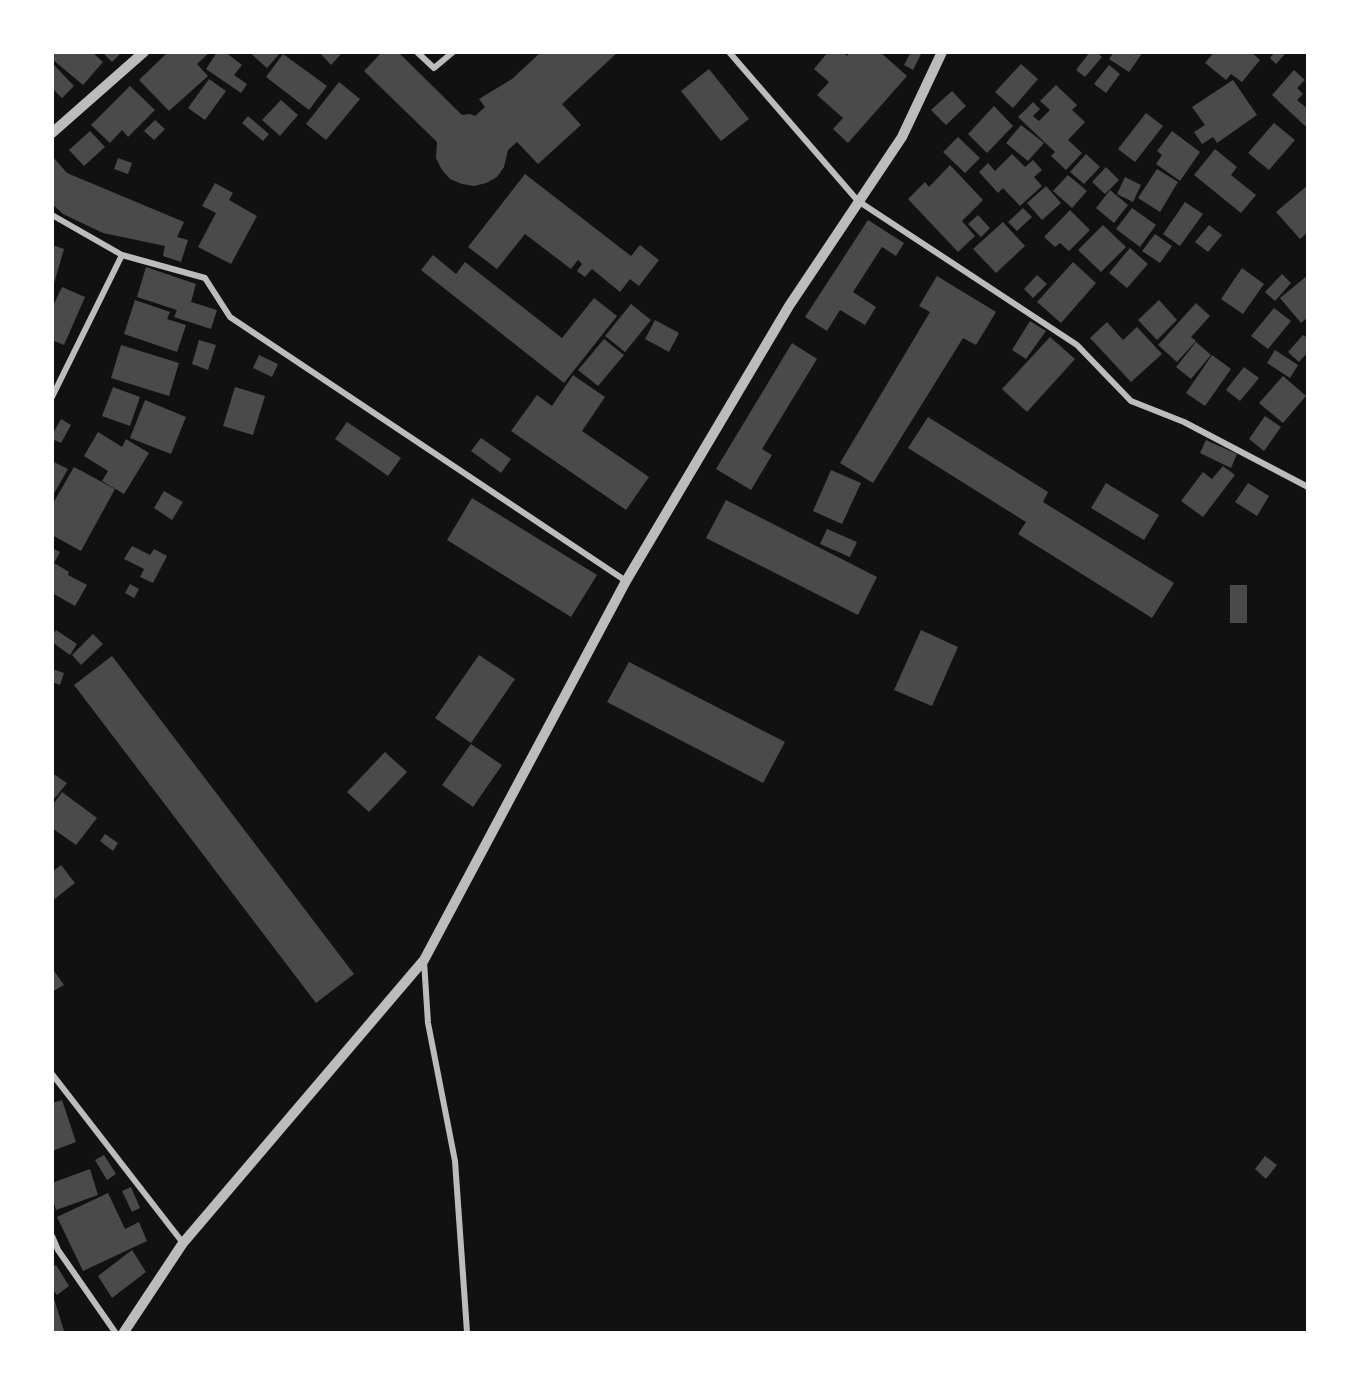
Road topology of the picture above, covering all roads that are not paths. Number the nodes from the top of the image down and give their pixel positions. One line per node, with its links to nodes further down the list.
1 (144, 52): 6 (street)
2 (417, 52): 3 (street)
3 (453, 52)
4 (729, 52): 7 (street)
5 (942, 52): 7 (street)
6 (52, 133)
7 (858, 201): 11 (street); 12 (street)
8 (52, 215): 9 (street)
9 (122, 255): 10 (street); 12 (street)
10 (52, 397)
11 (1308, 487)
12 (626, 581): 13 (street)
13 (424, 960): 16 (street); 19 (street)
14 (52, 1074): 16 (street)
15 (52, 1236): 17 (street)
16 (183, 1243): 18 (street)
17 (115, 1332)
18 (124, 1332)
19 (467, 1332)

